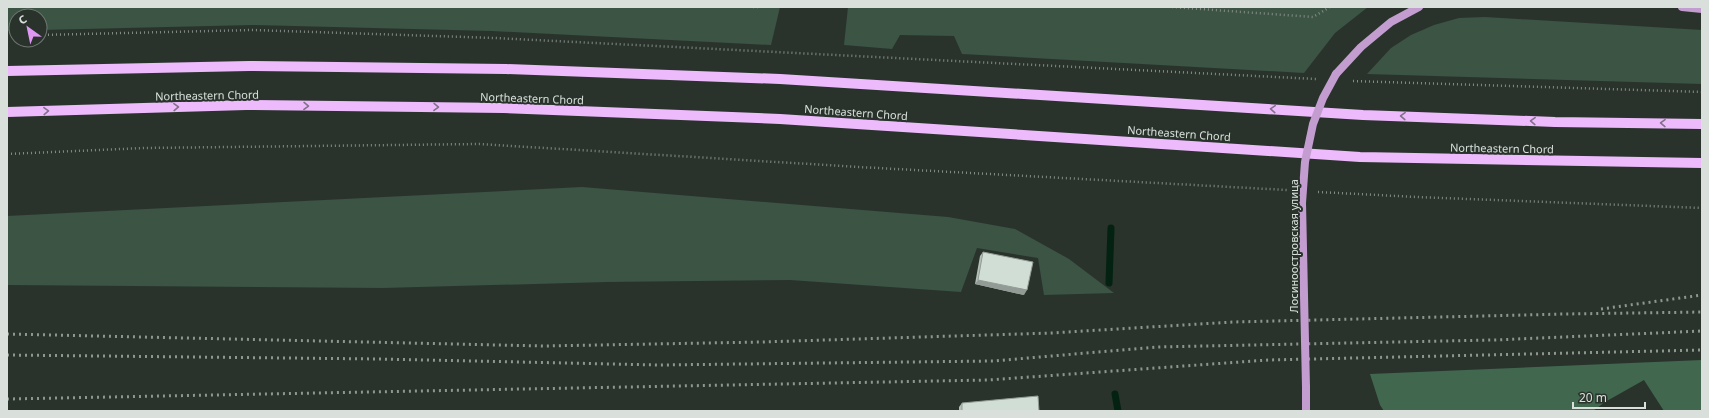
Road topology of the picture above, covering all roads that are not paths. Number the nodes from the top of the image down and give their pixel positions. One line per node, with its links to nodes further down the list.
1 (1419, 7): 8 (street, Лосиноостровская улица, bridge)
2 (1682, 7): 3 (street)
3 (1702, 9)
4 (7, 71): 6 (main road, one-way to 4)
5 (7, 112): 7 (main road, Northeastern Chord, one-way to 7)
6 (1702, 124)
7 (1702, 163)
8 (1306, 411)

